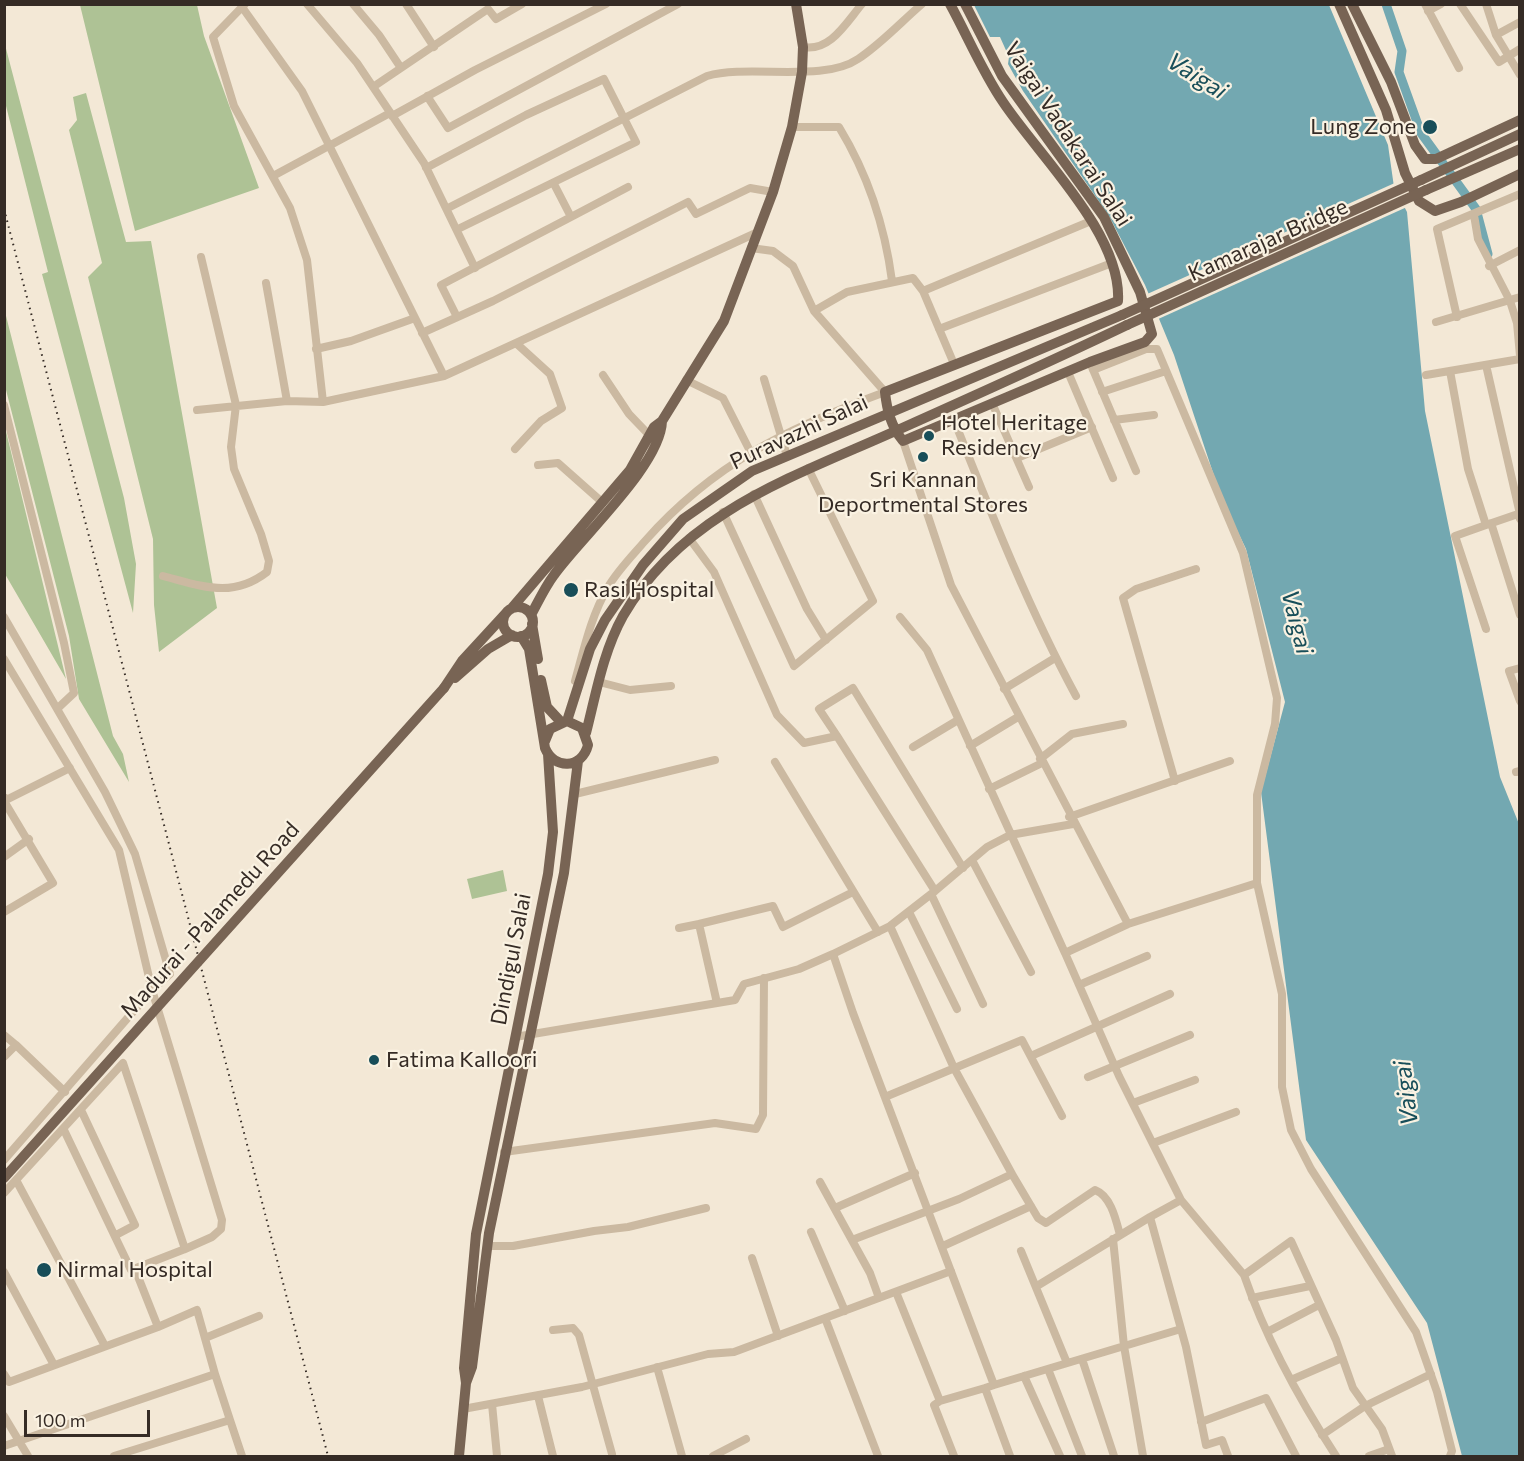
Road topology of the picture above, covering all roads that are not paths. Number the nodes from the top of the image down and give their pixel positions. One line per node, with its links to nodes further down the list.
1 (307, 4): 29 (street)
2 (353, 4): 25 (street)
3 (406, 4): 21 (street)
4 (522, 4): 21 (street)
5 (606, 4): 30 (street)
6 (678, 4): 30 (street)
7 (796, 4): 22 (main road)
8 (862, 4): 22 (street)
9 (922, 4): 27 (street)
10 (950, 4): 49 (main road, Vaigai Vadakarai Salai)
11 (965, 4): 75 (main road, Vaigai Vadakarai Salai)
12 (1339, 4): 40 (main road)
13 (1352, 4): 33 (main road)
14 (1442, 4): 18 (street)
15 (1460, 4): 24 (street)
16 (1486, 4): 20 (street)
17 (244, 6): 36 (street); 41 (street)
18 (1427, 8): 26 (street)
19 (1520, 22): 20 (street)
20 (1496, 35): 24 (street)
21 (434, 47): 25 (street)
22 (803, 47): 27 (main road)
23 (1520, 50): 24 (street)
24 (1509, 56): 28 (street)
25 (402, 68): 29 (street)
26 (1459, 68)
27 (802, 72): 32 (street); 34 (main road)
28 (1520, 75)
29 (373, 87): 31 (street)
30 (427, 96): 31 (street)
31 (391, 114): 36 (street); 38 (street)
32 (626, 119): 38 (street); 42 (street); 46 (street)
33 (1520, 120)
34 (792, 128): 44 (main road); 58 (street)
35 (1520, 134): 39 (main road)
36 (329, 145): 41 (street); 65 (street)
37 (1520, 149): 39 (main road)
38 (426, 168): 46 (street)
39 (1456, 170): 66 (main road, Kamarajar Bridge, bridge)
40 (1520, 174)
41 (273, 176): 71 (street)
42 (554, 184): 48 (street); 50 (street)
43 (628, 187): 48 (street)
44 (772, 192): 51 (main road); 63 (street)
45 (1520, 194): 47 (street)
46 (448, 208): 50 (street)
47 (1476, 214): 56 (street); 64 (street)
48 (571, 217): 57 (street)
49 (1091, 221): 55 (main road, Vaigai Vadakarai Salai); 60 (street)
50 (458, 228): 57 (street)
51 (758, 232): 52 (main road); 70 (street)
52 (751, 248): 62 (street); 83 (main road)
53 (1520, 250): 56 (street)
54 (201, 257): 90 (street)
55 (1112, 263): 68 (street); 73 (main road, Vaigai Vadakarai Salai)
56 (1492, 265): 61 (street)
57 (475, 268): 63 (street)
58 (892, 281): 60 (street); 62 (street)
59 (266, 283): 86 (street)
60 (923, 291): 68 (street)
61 (1514, 300): 64 (street); 72 (street)
62 (814, 311): 84 (street)
63 (457, 317): 69 (street)
64 (1457, 317): 67 (street)
65 (415, 318): 69 (street); 71 (street)
66 (1125, 320): 92 (main road, Puravazhi Salai); 97 (main road, Puravazhi Salai)
67 (1436, 322)
68 (939, 329): 73 (street)
69 (422, 333): 81 (street)
70 (518, 344): 81 (street); 101 (street)
71 (316, 349): 87 (street)
72 (1520, 358): 74 (street)
73 (954, 364): 84 (main road, Vaigai Vadakarai Salai)
74 (1486, 365): 77 (street); 113 (street)
75 (1091, 366): 76 (street); 78 (main road, Vaigai Vadakarai Salai); 85 (street)
76 (1166, 371): 85 (street); 163 (street)
77 (1450, 371): 80 (street); 114 (street)
78 (1068, 372): 88 (main road, Vaigai Vadakarai Salai); 96 (street)
79 (603, 375): 99 (street)
80 (1426, 375)
81 (444, 376): 87 (street)
82 (764, 379): 98 (street)
83 (686, 380): 99 (main road); 102 (street)
84 (885, 392): 92 (main road); 98 (street)
85 (1102, 392): 95 (street)
86 (286, 401): 87 (street); 90 (street)
87 (323, 402)
88 (992, 404): 94 (main road, Vaigai Vadakarai Salai); 104 (street)
89 (4, 405): 136 (street)
90 (236, 405): 91 (street); 117 (street)
91 (197, 410)
92 (888, 413): 97 (main road); 103 (main road, Puravazhi Salai)
93 (1154, 415): 95 (street)
94 (954, 420): 100 (main road, Vaigai Vadakarai Salai); 126 (street)
95 (1114, 420): 107 (street)
96 (1092, 427): 104 (street); 108 (street)
97 (895, 431): 100 (main road); 106 (main road, Puravazhi Salai)
98 (782, 436): 102 (street); 103 (street)
99 (653, 439): 111 (main road, Madurai - Palamedu Road); 122 (main road)
100 (903, 441): 132 (street)
101 (515, 449)
102 (750, 451): 133 (street)
103 (787, 456): 133 (main road, Puravazhi Salai)
104 (1017, 458): 109 (street)
105 (538, 465): 111 (street)
106 (808, 468): 110 (main road, Puravazhi Salai); 125 (street)
107 (1136, 471)
108 (1113, 478)
109 (1029, 487)
110 (754, 494): 112 (main road, Puravazhi Salai); 125 (street)
111 (602, 502): 118 (main road, Madurai - Palamedu Road)
112 (723, 512): 115 (main road, Puravazhi Salai); 125 (street)
113 (1519, 516): 114 (street)
114 (1488, 524): 119 (street); 123 (street)
115 (689, 538): 129 (main road, Puravazhi Salai); 142 (street)
116 (1196, 569): 153 (street)
117 (163, 576)
118 (509, 610): 122 (main road); 124 (main road); 131 (main road, Madurai - Palamedu Road)
119 (1520, 615)
120 (900, 617): 138 (street)
121 (4, 618): 136 (street)
122 (531, 619): 124 (main road); 139 (main road)
123 (1486, 629)
124 (517, 636): 131 (main road, Madurai - Palamedu Road); 143 (main road)
125 (826, 640)
126 (1055, 658): 132 (street); 134 (street)
127 (4, 659): 152 (street)
128 (1520, 668): 135 (street)
129 (599, 682): 130 (street); 141 (main road, Puravazhi Salai)
130 (671, 686)
131 (444, 688): 208 (main road, Madurai - Palamedu Road, bridge)
132 (1004, 689): 137 (street)
133 (577, 691): 139 (main road, Puravazhi Salai)
134 (1076, 696)
135 (1520, 701)
136 (58, 708): 179 (street)
137 (1018, 717): 144 (street); 149 (street)
138 (958, 720): 144 (street); 145 (street)
139 (564, 721): 141 (main road); 143 (main road)
140 (1123, 724): 149 (street)
141 (585, 733): 148 (main road)
142 (837, 736): 162 (street); 165 (street)
143 (544, 741): 146 (main road)
144 (970, 746): 154 (street)
145 (913, 747)
146 (548, 754): 148 (main road); 188 (main road, Dindigul Salai)
147 (715, 760): 155 (street)
148 (578, 761): 155 (main road, Dindigul Salai)
149 (1041, 761): 154 (street); 157 (street)
150 (1230, 761): 153 (street)
151 (775, 762): 164 (street)
152 (70, 768): 156 (street); 179 (street)
153 (1175, 781): 157 (street)
154 (989, 789): 158 (street)
155 (575, 794): 185 (main road, Dindigul Salai)
156 (5, 799): 159 (street)
157 (1071, 820): 158 (street); 169 (street)
158 (1010, 835): 161 (street); 173 (street)
159 (29, 839): 160 (street); 166 (street)
160 (4, 857)
161 (972, 860): 162 (street); 176 (street)
162 (963, 868): 165 (street)
163 (1257, 883): 169 (street); 255 (street)
164 (853, 892): 168 (street); 172 (street)
165 (933, 893): 167 (street); 182 (street)
166 (4, 912)
167 (909, 912): 170 (street); 183 (street)
168 (699, 924): 171 (street); 181 (street)
169 (1128, 924): 173 (street)
170 (890, 926): 172 (street); 193 (street)
171 (679, 928)
172 (878, 932): 174 (street)
173 (1065, 953): 178 (street)
174 (833, 954): 177 (street); 197 (street)
175 (1148, 956): 178 (street)
176 (1031, 972)
177 (764, 978): 181 (street); 204 (street)
178 (1079, 985): 184 (street)
179 (152, 990): 196 (street); 224 (street)
180 (1170, 994): 184 (street)
181 (717, 1003): 185 (street)
182 (983, 1004)
183 (957, 1009)
184 (1097, 1026): 190 (street); 192 (street)
185 (530, 1034): 188 (street); 204 (main road, Dindigul Salai)
186 (4, 1035): 189 (street)
187 (1190, 1035): 192 (street)
188 (515, 1037): 259 (main road, Dindigul Salai)
189 (16, 1045): 191 (street); 196 (street)
190 (1031, 1056): 193 (street); 201 (street)
191 (4, 1057)
192 (1115, 1066): 194 (street); 198 (street)
193 (954, 1068): 197 (street); 207 (street)
194 (1088, 1077)
195 (1195, 1080): 198 (street)
196 (65, 1092): 205 (street)
197 (885, 1096): 206 (street)
198 (1133, 1103): 203 (street)
199 (81, 1110): 202 (street); 219 (street); 224 (street)
200 (1236, 1112): 203 (street)
201 (1062, 1116)
202 (63, 1130): 209 (street); 219 (street)
203 (1153, 1143): 212 (street)
204 (504, 1152): 222 (main road, Dindigul Salai)
205 (4, 1160)
206 (915, 1173): 215 (street); 216 (street)
207 (1012, 1174): 213 (street); 216 (street)
208 (4, 1178)
209 (16, 1180): 211 (street); 246 (street)
210 (820, 1182): 215 (street)
211 (4, 1193)
212 (1181, 1200): 217 (street); 230 (street)
213 (1031, 1206): 220 (street); 223 (street)
214 (706, 1208): 222 (street)
215 (835, 1208): 221 (street)
216 (929, 1210): 221 (street); 223 (street)
217 (1150, 1217): 220 (street); 241 (street)
218 (811, 1232): 237 (street)
219 (116, 1235): 227 (street)
220 (1116, 1237): 231 (street); 247 (street)
221 (852, 1240): 234 (street)
222 (488, 1246): 259 (main road, Dindigul Salai)
223 (942, 1246): 228 (street)
224 (185, 1249): 227 (street)
225 (1021, 1251): 231 (street)
226 (753, 1258): 244 (street)
227 (135, 1269): 240 (street)
228 (951, 1271): 233 (street); 261 (street)
229 (4, 1272): 251 (street)
230 (1244, 1275): 232 (street); 235 (street)
231 (1037, 1286): 250 (street)
232 (1310, 1286): 235 (street); 236 (street)
233 (896, 1292): 234 (street); 263 (street)
234 (879, 1298): 237 (street)
235 (1252, 1298): 243 (street)
236 (1319, 1305): 243 (street); 248 (street)
237 (845, 1311): 239 (street)
238 (259, 1316): 245 (street)
239 (825, 1318): 244 (street); 284 (street)
240 (158, 1328): 245 (street); 246 (street)
241 (1181, 1329): 247 (street); 269 (street)
242 (552, 1330): 260 (street)
243 (1267, 1332): 258 (street)
244 (778, 1336): 252 (street)
245 (205, 1338): 254 (street)
246 (105, 1346): 251 (street)
247 (1124, 1346): 249 (street); 290 (street)
248 (1342, 1358): 258 (street); 265 (street)
249 (1082, 1359): 250 (street); 289 (street)
250 (1067, 1363): 253 (street)
251 (54, 1365): 257 (street)
252 (657, 1367): 260 (street); 282 (street)
253 (1048, 1369): 256 (street); 288 (street)
254 (215, 1374): 268 (street); 272 (street)
255 (1431, 1374): 265 (street); 295 (street)
256 (1024, 1376): 261 (street); 287 (street)
257 (6, 1380)
258 (1291, 1380): 270 (street)
259 (466, 1383): 266 (main road, Dindigul Salai)
260 (593, 1384): 262 (street); 275 (street)
261 (989, 1387): 263 (street); 286 (street)
262 (538, 1396): 264 (street); 281 (street)
263 (940, 1401): 285 (street)
264 (492, 1404): 266 (street); 280 (street)
265 (1365, 1406): 270 (street); 274 (street)
266 (464, 1409): 279 (main road, Dindigul Salai)
267 (4, 1416): 272 (street)
268 (231, 1420): 277 (street); 278 (street)
269 (1201, 1422): 291 (street); 292 (street)
270 (1322, 1435): 293 (street)
271 (746, 1439): 283 (street)
272 (18, 1441): 273 (street); 276 (street)
273 (4, 1446)
274 (1391, 1453): 294 (street)
275 (612, 1454)
276 (28, 1456)
277 (114, 1456)
278 (242, 1456)
279 (459, 1456)
280 (497, 1456)
281 (553, 1456)
282 (682, 1456)
283 (713, 1456)
284 (878, 1456)
285 (954, 1456)
286 (1010, 1456)
287 (1060, 1456)
288 (1082, 1456)
289 (1114, 1456)
290 (1143, 1456)
291 (1228, 1456)
292 (1296, 1456)
293 (1336, 1456)
294 (1369, 1456)
295 (1450, 1456)

